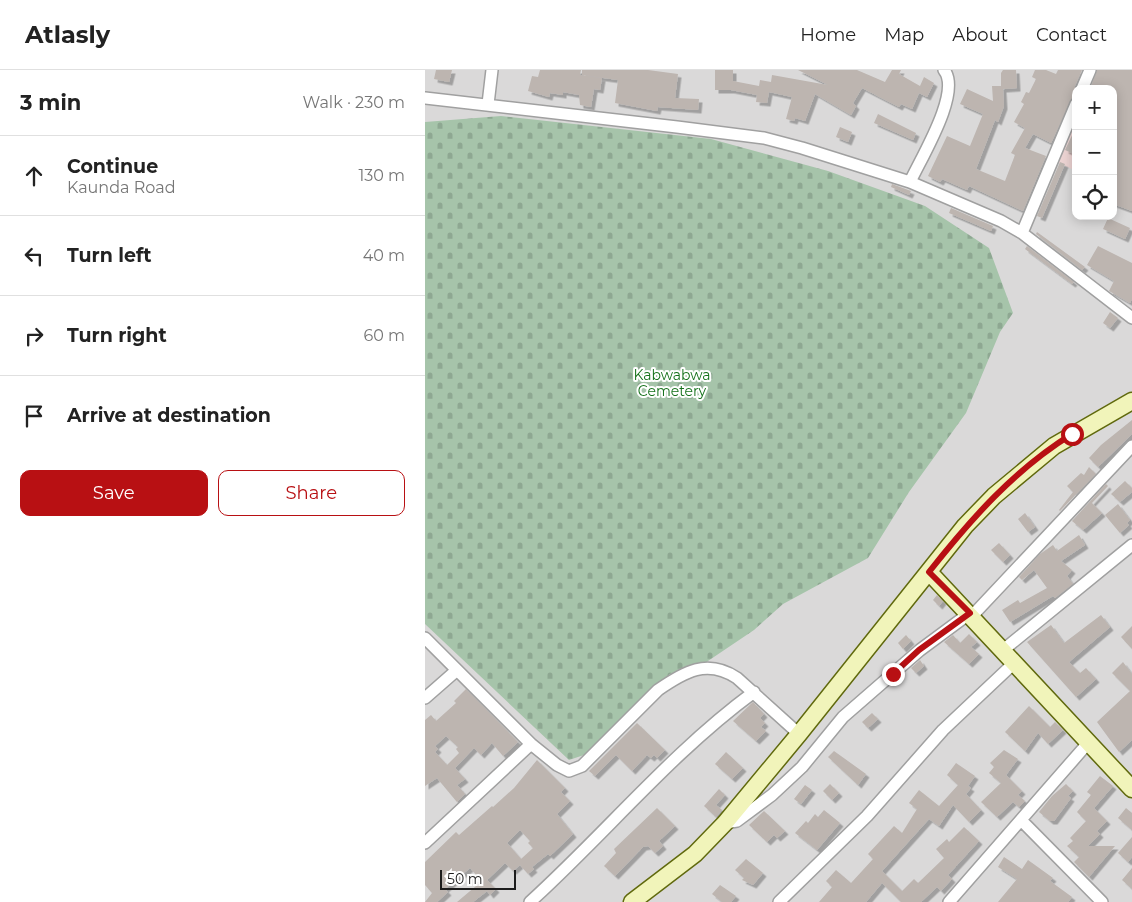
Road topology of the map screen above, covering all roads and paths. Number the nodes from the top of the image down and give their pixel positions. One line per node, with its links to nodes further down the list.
1 (492, 70): 6 (street)
2 (944, 70): 8 (street)
3 (1090, 70): 4 (street)
4 (1084, 85)
5 (425, 98): 6 (street)
6 (488, 104): 8 (street)
7 (1072, 114): 9 (street)
8 (910, 182): 9 (street)
9 (1022, 233): 10 (street)
10 (1132, 318)
11 (1132, 401): 14 (street)
12 (1132, 446): 15 (street)
13 (1132, 545): 17 (street)
14 (929, 572): 15 (street); 22 (street)
15 (971, 614): 17 (street); 27 (street)
16 (425, 638): 19 (street)
17 (1002, 651): 18 (street)
18 (1013, 664): 23 (street); 32 (street)
19 (457, 670): 21 (street); 24 (street)
20 (754, 692): 22 (street); 24 (street); 30 (street)
21 (425, 698)
22 (799, 734): 27 (street)
23 (1088, 743): 25 (street); 26 (street)
24 (531, 744): 28 (street)
25 (1132, 789)
26 (1021, 820): 29 (street); 33 (street)
27 (725, 823): 31 (street)
28 (425, 843)
29 (950, 901)
30 (530, 902)
31 (632, 902)
32 (779, 902)
33 (1102, 902)

